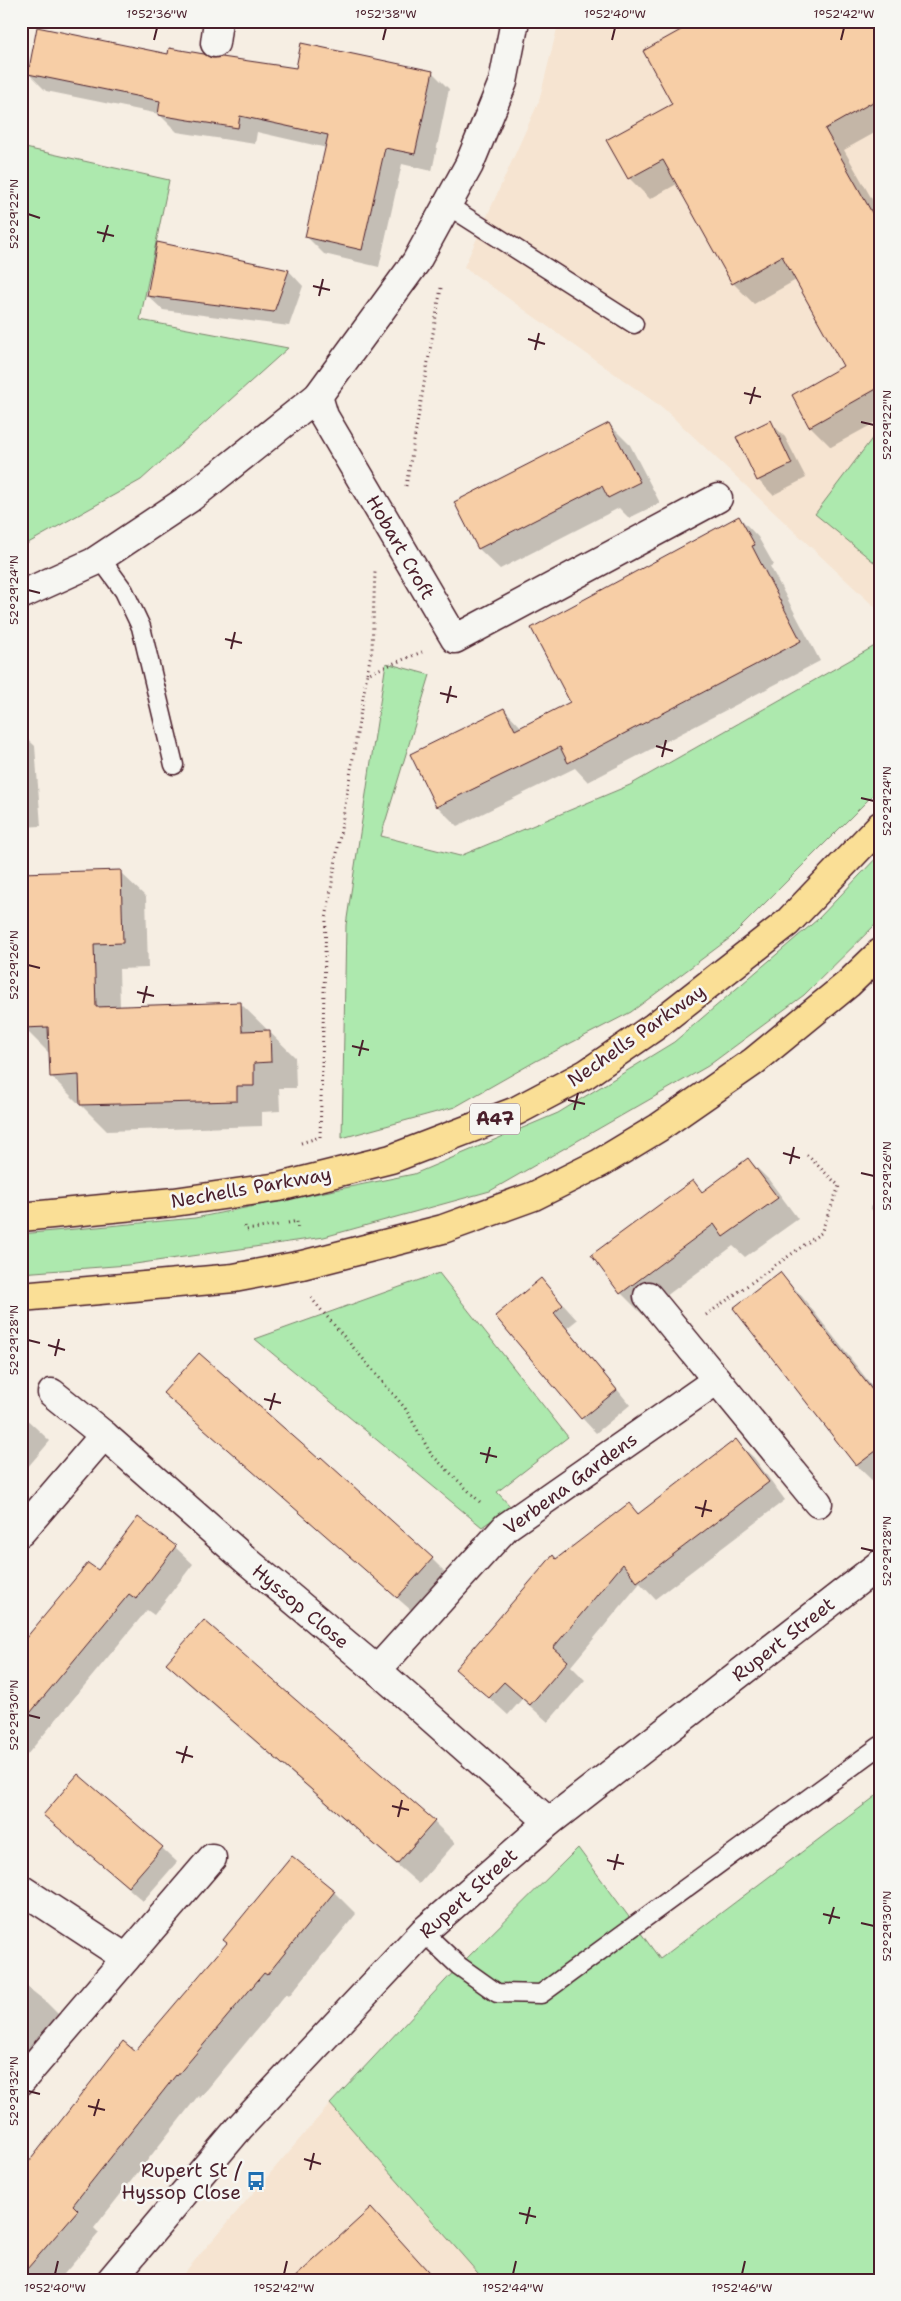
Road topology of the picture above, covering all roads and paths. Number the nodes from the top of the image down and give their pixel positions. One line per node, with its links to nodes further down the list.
1 (515, 21): 2 (street)
2 (447, 205): 3 (street); 4 (lane)
3 (423, 249): 5 (street); 7 (path)
4 (634, 324)
5 (318, 396): 7 (street, Hobart Croft); 8 (street)
6 (718, 498): 10 (street)
7 (397, 540): 10 (street, Hobart Croft)
8 (100, 558): 9 (street); 11 (lane)
9 (21, 596)
10 (455, 640): 14 (path)
11 (174, 765)
12 (880, 826): 16 (main road, Nechells Parkway / A47)
13 (880, 953): 18 (main road)
14 (293, 1146)
15 (806, 1154): 21 (path)
16 (239, 1192): 17 (main road, Nechells Parkway / A47); 18 (path)
17 (21, 1217)
18 (302, 1265): 20 (main road); 26 (path)
19 (648, 1296): 21 (street)
20 (21, 1297)
21 (679, 1334): 22 (street)
22 (717, 1380): 25 (street); 26 (street, Verbena Gardens)
23 (52, 1394): 24 (street, Hyssop Close)
24 (104, 1435): 27 (street); 29 (street, Hyssop Close)
25 (818, 1503)
26 (506, 1527): 29 (street, Verbena Gardens)
27 (21, 1532)
28 (880, 1564): 31 (street, Rupert Street)
29 (377, 1670): 31 (street, Hyssop Close)
30 (880, 1746): 34 (lane)
31 (549, 1822): 34 (street, Rupert Street)
32 (212, 1858): 35 (street)
33 (21, 1889): 35 (street)
34 (423, 1932): 37 (street, Rupert Street)
35 (126, 1958): 36 (street)
36 (21, 2081)
37 (111, 2280)

